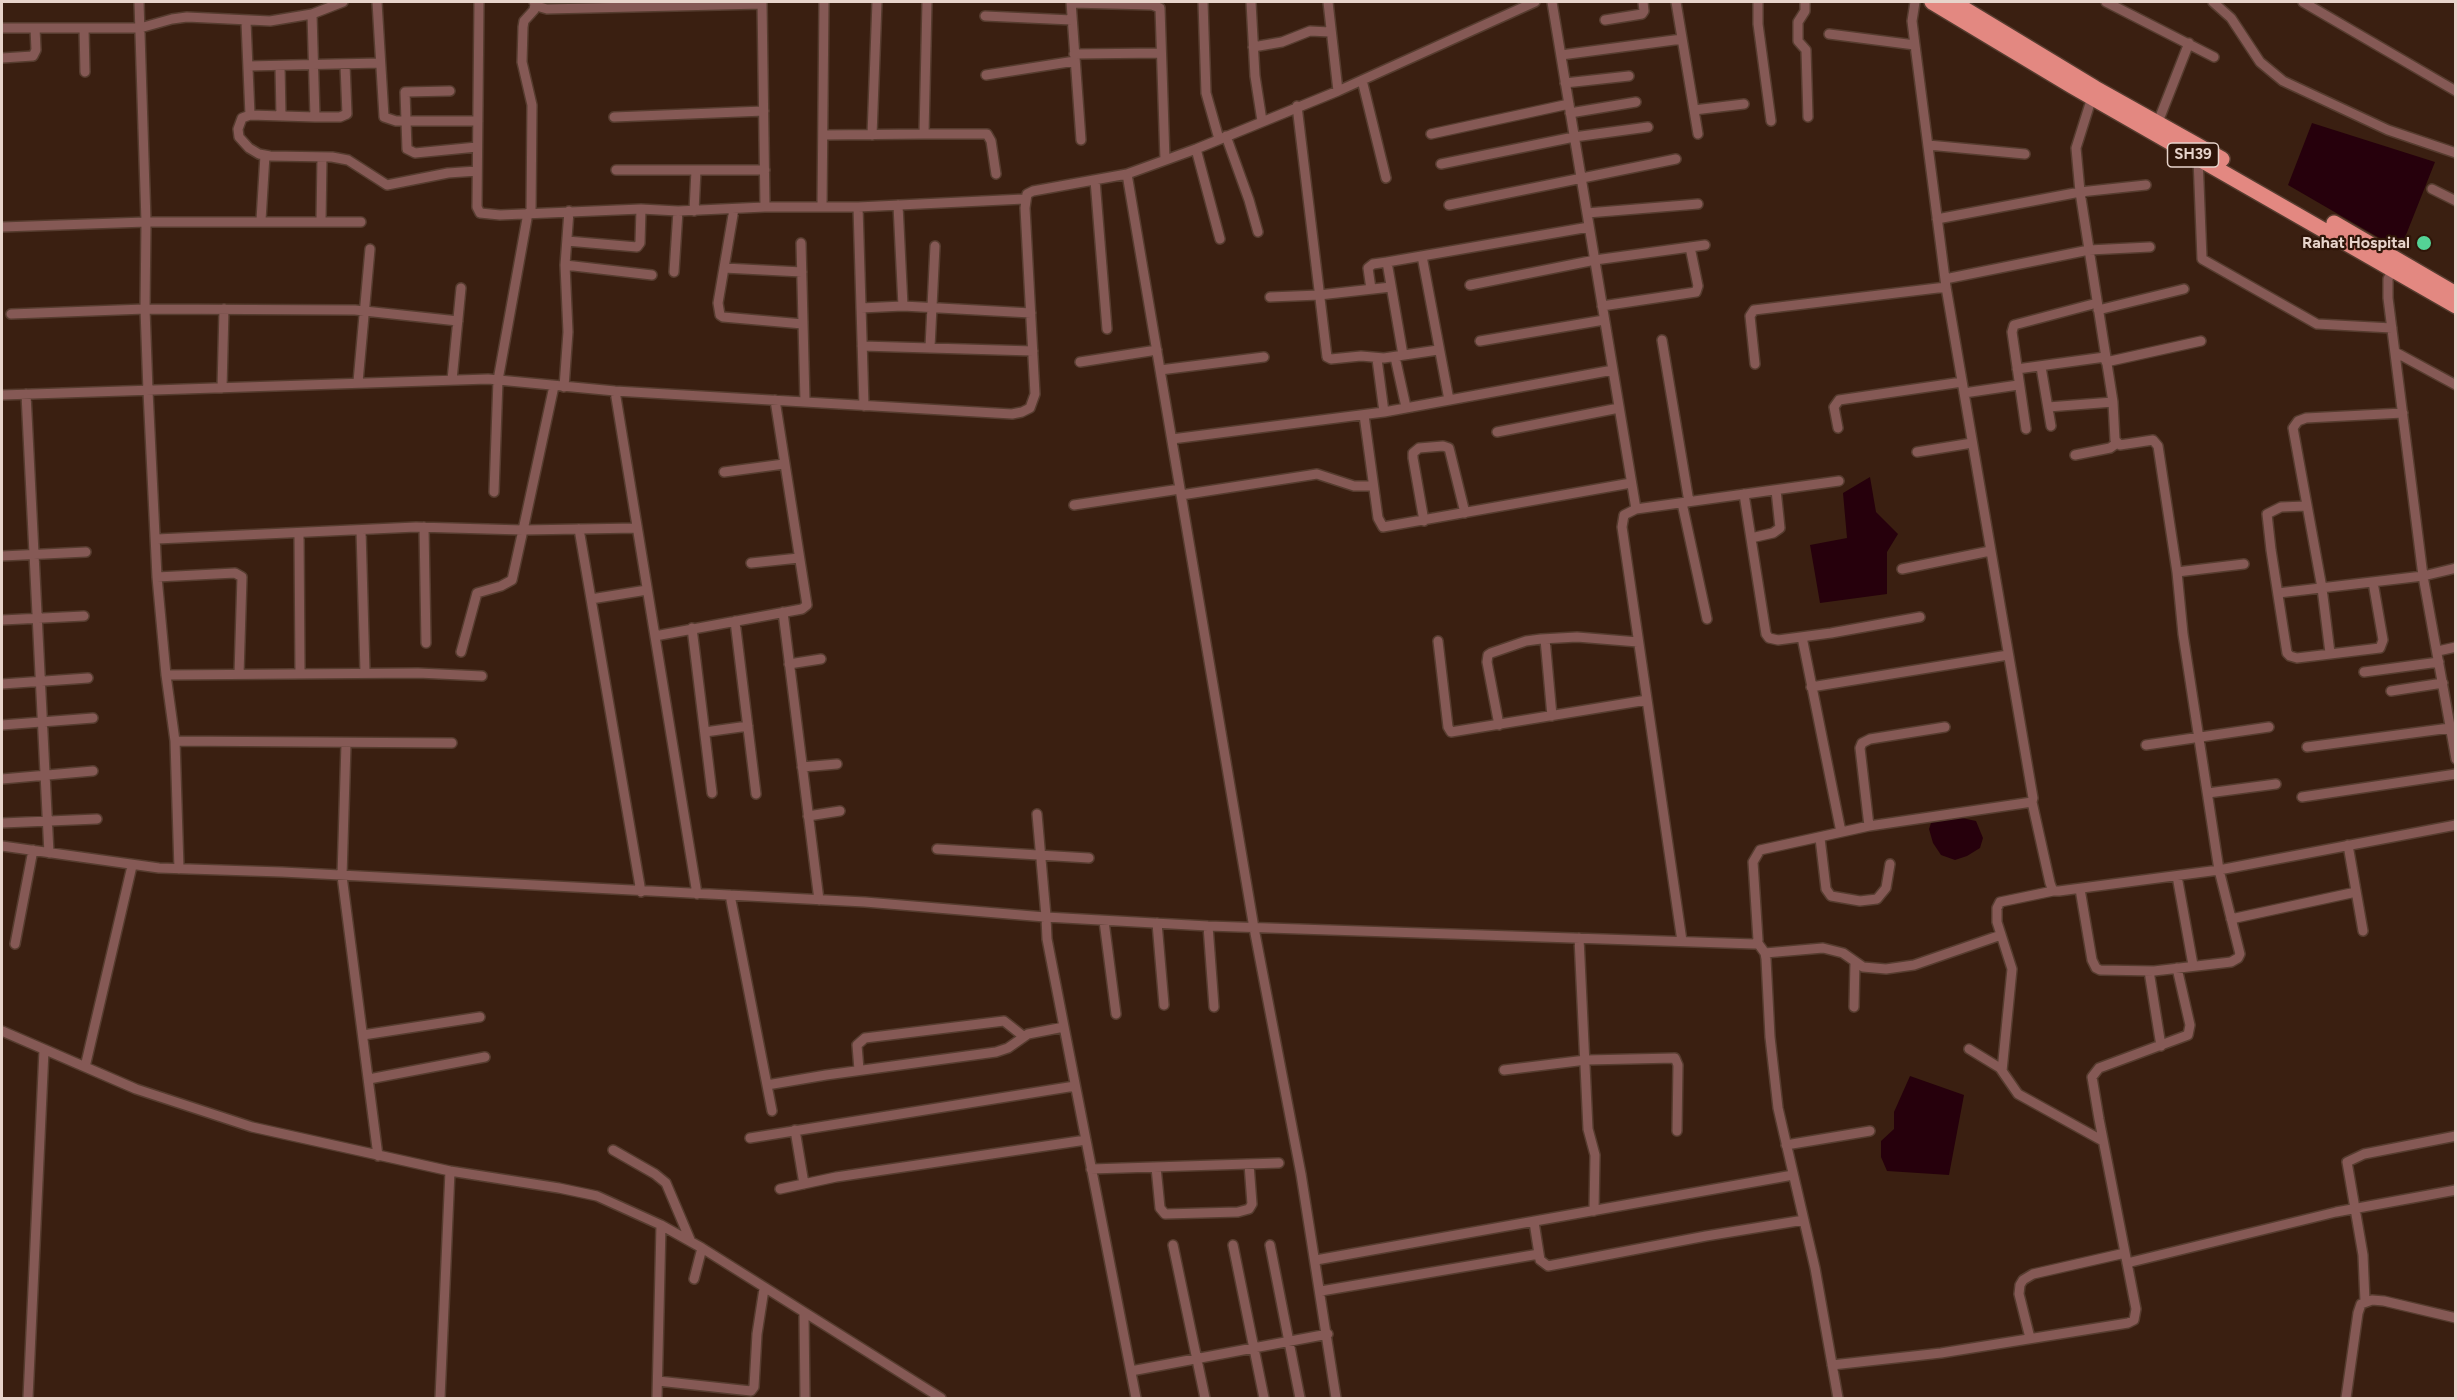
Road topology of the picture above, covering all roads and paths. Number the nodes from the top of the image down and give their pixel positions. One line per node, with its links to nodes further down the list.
1 (140, 2): 34 (street)
2 (343, 2): 26 (street)
3 (377, 2): 47 (street)
4 (479, 2): 73 (street)
5 (825, 2): 81 (street)
6 (877, 2): 82 (street)
7 (927, 2): 78 (street)
8 (1071, 2): 28 (street); 41 (street)
9 (1203, 2): 84 (street)
10 (1251, 2): 40 (street)
11 (1328, 2): 35 (street)
12 (1535, 2): 55 (street)
13 (1552, 2): 42 (street)
14 (1643, 2): 29 (street)
15 (1676, 2): 37 (street)
16 (1758, 2): 75 (street)
17 (1805, 2): 71 (street)
18 (1915, 2): 39 (street)
19 (1932, 2): 46 (main road, SH39)
20 (1953, 2): 46 (main road, SH39)
21 (2106, 2): 38 (street)
22 (2213, 2): 89 (street)
23 (2303, 2): 59 (street)
24 (534, 3): 25 (street); 122 (street)
25 (762, 3): 66 (street)
26 (312, 14): 30 (street); 51 (street)
27 (985, 16): 28 (street)
28 (1072, 20): 43 (street)
29 (1605, 20)
30 (246, 22): 34 (street); 49 (street)
31 (2, 28): 32 (street)
32 (35, 28): 33 (street); 45 (street)
33 (84, 28): 34 (street); 52 (street)
34 (140, 28): 127 (street)
35 (1330, 32): 40 (street); 58 (street)
36 (1829, 34): 39 (street)
37 (1683, 39): 42 (street); 65 (street)
38 (2189, 43): 44 (street); 76 (street)
39 (1914, 45): 86 (street)
40 (1254, 47): 74 (street)
41 (1161, 53): 43 (street); 95 (street)
42 (1561, 55): 56 (street)
43 (1075, 57): 53 (street); 85 (street)
44 (2214, 57)
45 (2, 58)
46 (2041, 62): 60 (main road, SH39)
47 (380, 63): 48 (street); 72 (street)
48 (345, 64): 51 (street); 69 (street)
49 (248, 66): 50 (street); 67 (street)
50 (280, 66): 51 (street); 68 (street)
51 (313, 66): 69 (street)
52 (85, 72)
53 (986, 75)
54 (1629, 76): 56 (street)
55 (1362, 80): 58 (street); 104 (street)
56 (1565, 83): 64 (street)
57 (450, 91): 72 (street)
58 (1338, 91): 63 (street)
59 (2456, 91)
60 (2094, 93): 76 (main road, SH39); 93 (main road, SH39); 108 (street)
61 (1636, 102): 64 (street)
62 (1744, 104): 65 (street)
63 (1297, 106): 74 (street); 157 (street)
64 (1569, 108): 79 (street); 83 (street)
65 (1694, 110): 80 (street)
66 (764, 111): 70 (street); 99 (street)
67 (250, 115): 68 (street); 91 (street)
68 (281, 116): 69 (street)
69 (315, 117)
70 (614, 117)
71 (1808, 117)
72 (404, 121): 73 (street); 87 (street)
73 (478, 121): 87 (street)
74 (1262, 121): 84 (street)
75 (1771, 121)
76 (2158, 122): 145 (main road, SH39)
77 (1648, 127): 83 (street)
78 (924, 134): 82 (street); 101 (street)
79 (1431, 134)
80 (1698, 134)
81 (823, 135): 82 (street); 115 (street)
82 (872, 135)
83 (1574, 137): 96 (street); 103 (street)
84 (1222, 138): 88 (street); 131 (street)
85 (1081, 140)
86 (1928, 145): 90 (street); 124 (street)
87 (477, 147): 100 (street)
88 (1196, 149): 95 (street); 132 (street)
89 (2456, 153)
90 (2025, 154)
91 (265, 155): 92 (street); 125 (street)
92 (322, 157): 100 (street); 126 (street)
93 (2198, 158): 145 (main road, SH39); 173 (street)
94 (1676, 159): 103 (street)
95 (1165, 160): 102 (street)
96 (1441, 164)
97 (616, 170): 98 (street)
98 (696, 170): 99 (street); 121 (street)
99 (765, 170): 114 (street)
100 (477, 171): 122 (street)
101 (996, 174)
102 (1127, 174): 105 (street); 180 (street)
103 (1581, 177): 113 (street); 123 (street)
104 (1386, 178)
105 (1095, 180): 109 (street); 174 (street)
106 (2146, 185): 108 (street)
107 (2432, 189): 110 (street)
108 (2080, 192): 124 (street); 140 (street)
109 (1024, 199): 112 (street); 168 (street)
110 (2456, 201)
111 (1698, 204): 123 (street)
112 (898, 205): 116 (street); 159 (street)
113 (1449, 205)
114 (765, 207): 115 (street); 118 (street)
115 (822, 207): 116 (street)
116 (858, 207): 164 (street)
117 (641, 209): 119 (street); 120 (street); 133 (street)
118 (734, 209): 121 (street); 146 (street)
119 (569, 211): 122 (street); 133 (street)
120 (678, 211): 121 (street); 147 (street)
121 (694, 211)
122 (529, 213): 195 (street)
123 (1587, 213): 130 (street)
124 (1937, 219): 150 (street)
125 (261, 220): 126 (street); 127 (street)
126 (321, 221): 128 (street)
127 (146, 222): 129 (street); 165 (street)
128 (361, 222)
129 (2, 227)
130 (1589, 227): 141 (street); 142 (street)
131 (1258, 232)
132 (1220, 239)
133 (567, 241): 144 (street)
134 (801, 243): 148 (street)
135 (1705, 244): 137 (street)
136 (935, 246): 162 (street)
137 (1690, 247): 142 (street); 160 (street)
138 (2150, 247): 140 (street)
139 (370, 249): 167 (street)
140 (2089, 250): 150 (street); 163 (street)
141 (1422, 256): 143 (street); 181 (street)
142 (1594, 260): 151 (street); 160 (street)
143 (1387, 261): 152 (street); 154 (street)
144 (565, 265): 149 (street); 201 (street)
145 (2395, 265): 156 (main road, SH39); 161 (main road, SH39); 173 (street)
146 (724, 268): 148 (street); 172 (street)
147 (674, 272)
148 (802, 272): 172 (street)
149 (652, 275)
150 (1946, 283): 189 (street); 197 (street)
151 (1470, 285)
152 (1391, 287): 154 (street); 184 (street)
153 (461, 288): 171 (street)
154 (1371, 289): 157 (street)
155 (2184, 289): 163 (street)
156 (2456, 294)
157 (1319, 295): 158 (street); 186 (street)
158 (1270, 297)
159 (903, 306): 162 (street); 164 (street)
160 (1602, 306): 170 (street)
161 (2456, 306)
162 (933, 307): 168 (street); 179 (street)
163 (2097, 307): 187 (street); 192 (street)
164 (861, 308): 178 (street)
165 (145, 309): 166 (street); 169 (street); 203 (street)
166 (224, 309): 167 (street); 202 (street)
167 (364, 311): 171 (street); 196 (street)
168 (1031, 313): 182 (street)
169 (11, 314)
170 (1604, 320): 176 (street); 193 (street)
171 (458, 321): 194 (street)
172 (803, 324): 210 (street)
173 (2392, 328): 183 (street)
174 (1107, 329)
175 (1662, 340): 237 (street)
176 (1480, 341)
177 (2200, 341): 187 (street)
178 (862, 346): 179 (street); 212 (street)
179 (930, 347): 182 (street)
180 (1157, 350): 188 (street); 191 (street)
181 (1438, 350): 184 (street); 209 (street)
182 (1033, 351): 212 (street)
183 (2395, 352): 199 (street); 217 (street)
184 (1399, 356): 186 (street); 214 (street)
185 (1264, 357): 191 (street)
186 (1377, 359): 216 (street)
187 (2106, 359): 190 (street); 211 (street)
188 (1080, 362)
189 (1755, 364)
190 (2041, 367): 192 (street); 213 (street)
191 (1160, 369): 223 (street)
192 (2017, 369): 198 (street)
193 (1613, 370): 209 (street); 215 (street)
194 (452, 380): 195 (street); 196 (street)
195 (498, 380): 200 (street); 234 (street)
196 (358, 382): 202 (street)
197 (1962, 382): 205 (street); 220 (street)
198 (2018, 385): 205 (street); 221 (street)
199 (2456, 385)
200 (554, 386): 201 (street); 247 (street)
201 (564, 387): 204 (street)
202 (222, 388): 203 (street)
203 (148, 391): 206 (street); 250 (street)
204 (615, 391): 208 (street); 244 (street)
205 (1964, 393): 224 (street)
206 (26, 394): 207 (street); 253 (street)
207 (2, 395)
208 (775, 400): 210 (street); 228 (street)
209 (1449, 400): 214 (street)
210 (805, 402): 212 (street)
211 (2114, 402): 213 (street); 225 (street)
212 (864, 406)
213 (2048, 407): 219 (street)
214 (1406, 408): 216 (street)
215 (1619, 408): 222 (street); 231 (street)
216 (1384, 412): 218 (street)
217 (2403, 413): 239 (street); 261 (street)
218 (1364, 414): 223 (street); 232 (street)
219 (2051, 426)
220 (1838, 428)
221 (2026, 429)
222 (1497, 432)
223 (1172, 439): 235 (street)
224 (1972, 443): 226 (street); 251 (street)
225 (2117, 443): 227 (street); 260 (street)
226 (1917, 452)
227 (2075, 455)
228 (784, 464): 229 (street); 255 (street)
229 (724, 472)
230 (1839, 481): 233 (street)
231 (1631, 483): 240 (street); 241 (street)
232 (1373, 486): 235 (street); 242 (street)
233 (1776, 490): 236 (street); 249 (street)
234 (494, 492)
235 (1181, 492): 238 (street); 368 (street)
236 (1744, 494): 237 (street); 249 (street)
237 (1685, 502): 240 (street); 272 (street)
238 (1074, 505)
239 (2306, 506): 264 (street); 266 (street)
240 (1636, 509): 280 (street)
241 (1465, 513): 242 (street); 242 (street)
242 (1424, 521)
243 (424, 528): 246 (street); 247 (street); 281 (street)
244 (637, 528): 245 (street); 265 (street)
245 (579, 529): 247 (street); 267 (street)
246 (361, 530): 248 (street); 290 (street)
247 (523, 530): 284 (street)
248 (298, 533): 250 (street); 292 (street)
249 (1751, 538): 277 (street)
250 (157, 539): 262 (street)
251 (1990, 551): 259 (street); 286 (street)
252 (86, 552): 253 (street)
253 (34, 554): 254 (street); 271 (street)
254 (2, 556)
255 (798, 558): 256 (street); 268 (street)
256 (751, 563)
257 (2244, 564): 260 (street)
258 (2456, 568): 261 (street)
259 (1902, 569)
260 (2176, 572): 314 (street)
261 (2423, 576): 263 (street); 283 (street)
262 (157, 577): 293 (street); 294 (street)
263 (2373, 582): 264 (street); 285 (street)
264 (2322, 588): 266 (street); 285 (street)
265 (647, 590): 267 (street); 276 (street)
266 (2278, 593): 285 (street)
267 (591, 599): 358 (street)
268 (783, 612): 274 (street); 289 (street)
269 (84, 616): 271 (street)
270 (1920, 617): 277 (street)
271 (37, 618): 273 (street); 297 (street)
272 (1707, 619)
273 (2, 620)
274 (735, 621): 275 (street); 309 (street)
275 (692, 628): 276 (street); 313 (street)
276 (655, 636): 360 (street)
277 (1802, 637): 300 (street)
278 (1545, 639): 280 (street); 304 (street); 308 (street)
279 (1438, 640): 308 (street)
280 (1638, 642): 302 (street)
281 (426, 643)
282 (2456, 647): 283 (street)
283 (2438, 651): 288 (street)
284 (461, 652)
285 (2330, 653)
286 (2008, 655): 300 (street); 332 (street)
287 (821, 659): 289 (street)
288 (2439, 662): 291 (street); 298 (street)
289 (789, 664): 322 (street)
290 (364, 672): 292 (street); 295 (street)
291 (2364, 672)
292 (300, 673): 293 (street)
293 (239, 674): 294 (street)
294 (166, 675): 315 (street)
295 (482, 676)
296 (88, 678): 297 (street)
297 (41, 681): 299 (street); 306 (street)
298 (2443, 683): 301 (street); 303 (street)
299 (2, 684)
300 (1811, 687): 341 (street)
301 (2391, 691)
302 (1647, 700): 304 (street); 372 (street)
303 (2451, 701): 312 (street)
304 (1552, 716): 308 (street)
305 (93, 718): 306 (street)
306 (43, 722): 307 (street); 325 (street)
307 (2, 725)
308 (1499, 725)
309 (748, 726): 313 (street); 330 (street)
310 (1945, 727): 340 (street)
311 (2269, 727): 314 (street)
312 (2450, 728): 319 (street); 320 (street)
313 (705, 732): 328 (street)
314 (2200, 738): 318 (street); 329 (street)
315 (175, 741): 316 (street); 352 (street)
316 (346, 744): 317 (street); 354 (street)
317 (452, 744)
318 (2146, 745)
319 (2307, 747)
320 (2456, 759)
321 (837, 764): 322 (street)
322 (802, 767): 335 (street)
323 (93, 771): 325 (street)
324 (2456, 774): 331 (street)
325 (45, 775): 326 (street); 337 (street)
326 (2, 779)
327 (2276, 784): 329 (street)
328 (712, 793)
329 (2208, 793): 353 (street)
330 (756, 794)
331 (2301, 797)
332 (2032, 802): 340 (street); 357 (street)
333 (840, 811): 335 (street)
334 (1037, 814): 348 (street)
335 (808, 816): 362 (street)
336 (97, 819): 337 (street)
337 (48, 821): 338 (street); 347 (street)
338 (2, 823)
339 (2456, 825): 344 (street)
340 (1869, 826): 341 (street)
341 (1842, 832): 342 (street)
342 (1820, 838): 350 (street); 373 (street)
343 (2, 846): 346 (street)
344 (2348, 846): 353 (street); 359 (street)
345 (937, 849): 348 (street)
346 (33, 850): 347 (street); 374 (street)
347 (50, 853): 351 (street)
348 (1040, 855): 349 (street); 363 (street)
349 (1089, 858)
350 (1890, 864)
351 (132, 866): 352 (street); 394 (street)
352 (179, 869): 354 (street)
353 (2219, 870): 355 (street); 364 (street)
354 (342, 876): 358 (street); 387 (street)
355 (2177, 876): 356 (street); 377 (street)
356 (2080, 889): 357 (street); 379 (street)
357 (2054, 891): 370 (street)
358 (641, 892): 360 (street)
359 (2356, 892): 364 (street); 369 (street)
360 (697, 894): 361 (street)
361 (730, 896): 362 (street); 399 (street)
362 (819, 900): 363 (street)
363 (1046, 917): 365 (street); 385 (street)
364 (2231, 919): 377 (street)
365 (1104, 921): 366 (street); 383 (street)
366 (1157, 923): 367 (street); 380 (street)
367 (1208, 926): 368 (street); 381 (street)
368 (1254, 928): 371 (street); 433 (street)
369 (2363, 931)
370 (2001, 935): 376 (street); 397 (street)
371 (1579, 938): 372 (street); 393 (street)
372 (1682, 941): 373 (street)
373 (1757, 942): 375 (street)
374 (15, 944)
375 (1765, 953): 376 (street); 409 (street)
376 (1855, 962): 382 (street)
377 (2193, 965): 378 (street)
378 (2177, 968): 379 (street); 389 (street)
379 (2148, 971): 389 (street)
380 (1164, 1005)
381 (1214, 1007)
382 (1854, 1007)
383 (1116, 1014)
384 (480, 1017): 387 (street)
385 (1064, 1027): 388 (street); 400 (street)
386 (2, 1031): 391 (street)
387 (363, 1035): 398 (street)
388 (1023, 1036): 395 (street); 395 (street)
389 (2161, 1046): 408 (street)
390 (1969, 1049): 397 (street)
391 (44, 1050): 394 (street); 448 (street)
392 (485, 1057): 398 (street)
393 (1586, 1060): 396 (street); 403 (street); 422 (street)
394 (85, 1067): 411 (street)
395 (859, 1070): 399 (street)
396 (1504, 1070)
397 (2002, 1071): 408 (street)
398 (369, 1079): 411 (street)
399 (767, 1085): 401 (street)
400 (1075, 1086): 402 (street); 407 (street)
401 (772, 1111)
402 (795, 1130): 406 (street); 418 (street)
403 (1677, 1131)
404 (1870, 1131): 409 (street)
405 (2456, 1136): 421 (street)
406 (750, 1138)
407 (1086, 1140): 415 (street); 418 (street)
408 (2103, 1141): 432 (street)
409 (1786, 1145): 417 (street)
410 (613, 1150): 426 (street)
411 (378, 1156): 416 (street)
412 (1279, 1163): 413 (street)
413 (1250, 1164): 414 (street); 414 (street)
414 (1156, 1167): 415 (street)
415 (1091, 1169): 446 (street)
416 (450, 1171): 425 (street); 449 (street)
417 (1793, 1175): 422 (street); 423 (street)
418 (804, 1184): 419 (street)
419 (780, 1189)
420 (2456, 1190): 421 (street)
421 (2353, 1209): 432 (street); 437 (street)
422 (1594, 1211): 424 (street)
423 (1804, 1220): 431 (street); 445 (street)
424 (1534, 1222): 431 (street); 433 (street)
425 (661, 1225): 426 (street); 447 (street)
426 (691, 1242): 430 (street)
427 (1173, 1245): 444 (street)
428 (1233, 1245): 443 (street)
429 (1270, 1245): 442 (street)
430 (702, 1248): 434 (street); 435 (street)
431 (1539, 1254): 436 (street)
432 (2126, 1258): 441 (street); 441 (street)
433 (1316, 1260): 436 (street)
434 (694, 1279)
435 (764, 1288): 438 (street); 447 (street)
436 (1321, 1291): 440 (street)
437 (2365, 1301): 439 (street); 459 (street)
438 (804, 1313): 451 (street); 452 (street)
439 (2456, 1318)
440 (1328, 1334): 442 (street); 457 (street)
441 (2030, 1338): 445 (street)
442 (1288, 1340): 443 (street); 456 (street)
443 (1253, 1347): 444 (street); 455 (street)
444 (1197, 1359): 446 (street); 454 (street)
445 (1832, 1365): 458 (street)
446 (1131, 1371): 453 (street)
447 (658, 1381): 450 (street)
448 (28, 1398)
449 (440, 1398)
450 (657, 1398)
451 (805, 1398)
452 (941, 1398)
453 (1136, 1398)
454 (1205, 1398)
455 (1264, 1398)
456 (1300, 1398)
457 (1336, 1398)
458 (1838, 1398)
459 (2346, 1398)

